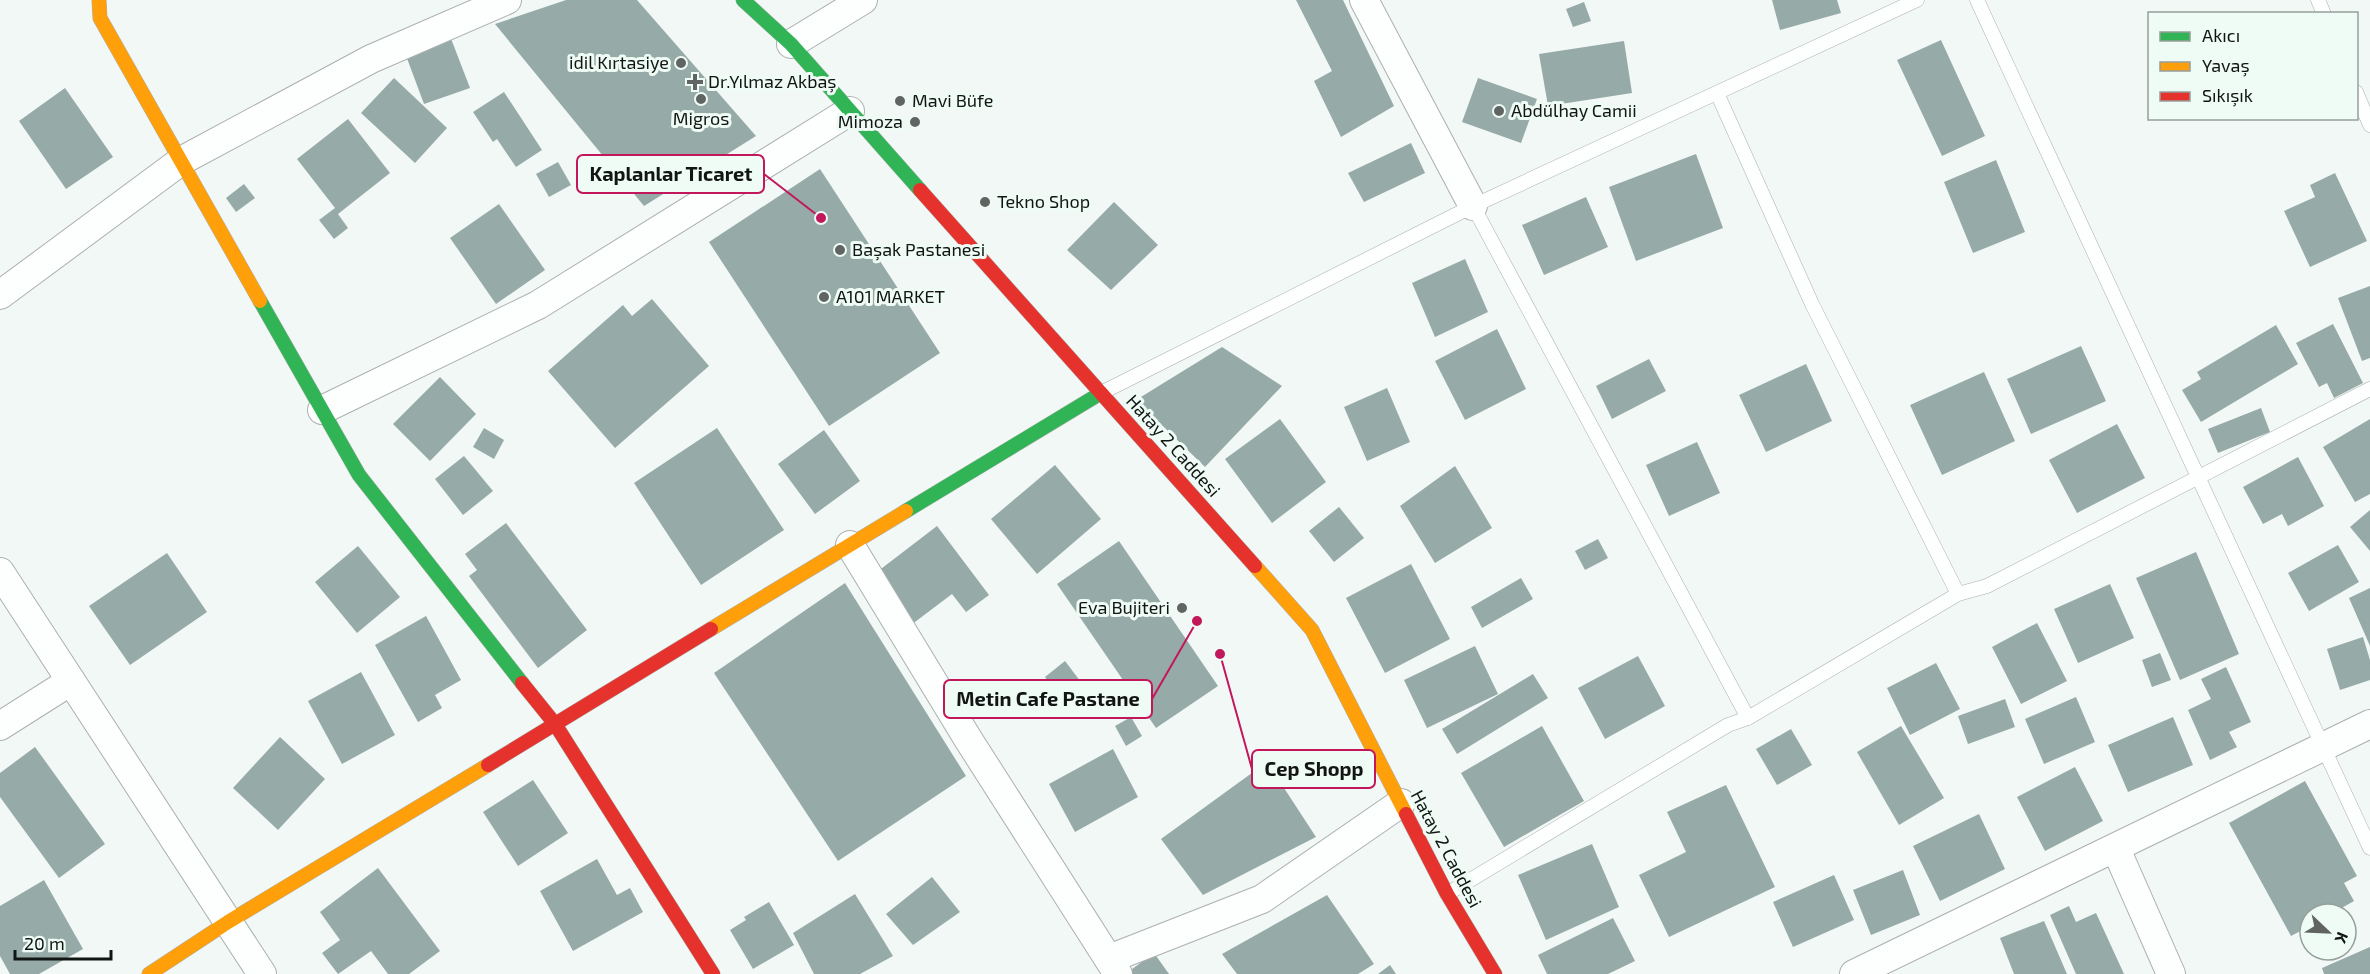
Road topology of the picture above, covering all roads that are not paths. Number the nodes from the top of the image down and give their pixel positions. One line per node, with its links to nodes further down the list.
1 (99, 0): 14 (street)
2 (507, 0): 14 (street)
3 (743, 0): 8 (street, Hatay 2 Caddesi)
4 (863, 0): 8 (street)
5 (1364, 0): 15 (street)
6 (1917, 0): 9 (lane)
7 (1977, 0): 20 (lane)
8 (791, 44): 12 (street, Hatay 2 Caddesi)
9 (1717, 93): 15 (lane); 23 (lane)
10 (2358, 95): 11 (lane)
11 (2367, 108): 13 (lane)
12 (850, 111): 18 (street, Hatay 2 Caddesi); 19 (street)
13 (2370, 124)
14 (181, 161): 16 (street); 19 (street)
15 (1473, 206): 18 (lane); 25 (lane)
16 (0, 295)
17 (2370, 389): 20 (lane)
18 (1101, 393): 21 (street); 30 (street, Hatay 2 Caddesi)
19 (321, 410): 26 (street)
20 (2199, 478): 23 (lane); 29 (lane)
21 (850, 546): 26 (street); 35 (street)
22 (0, 572): 24 (street)
23 (1958, 594): 25 (lane)
24 (71, 681): 28 (street); 34 (street)
25 (1749, 718): 33 (lane)
26 (555, 724): 34 (street); 39 (street)
27 (2370, 724): 29 (street)
28 (0, 726)
29 (2324, 747): 31 (lane); 32 (street)
30 (1401, 802): 33 (street, Hatay 2 Caddesi); 35 (street)
31 (2370, 848)
32 (2116, 849): 36 (street); 41 (street)
33 (1447, 894): 40 (street, Hatay 2 Caddesi)
34 (228, 922): 37 (street); 38 (street)
35 (1114, 966)
36 (1869, 971)
37 (148, 974)
38 (262, 974)
39 (713, 974)
40 (1495, 974)
41 (2171, 974)

